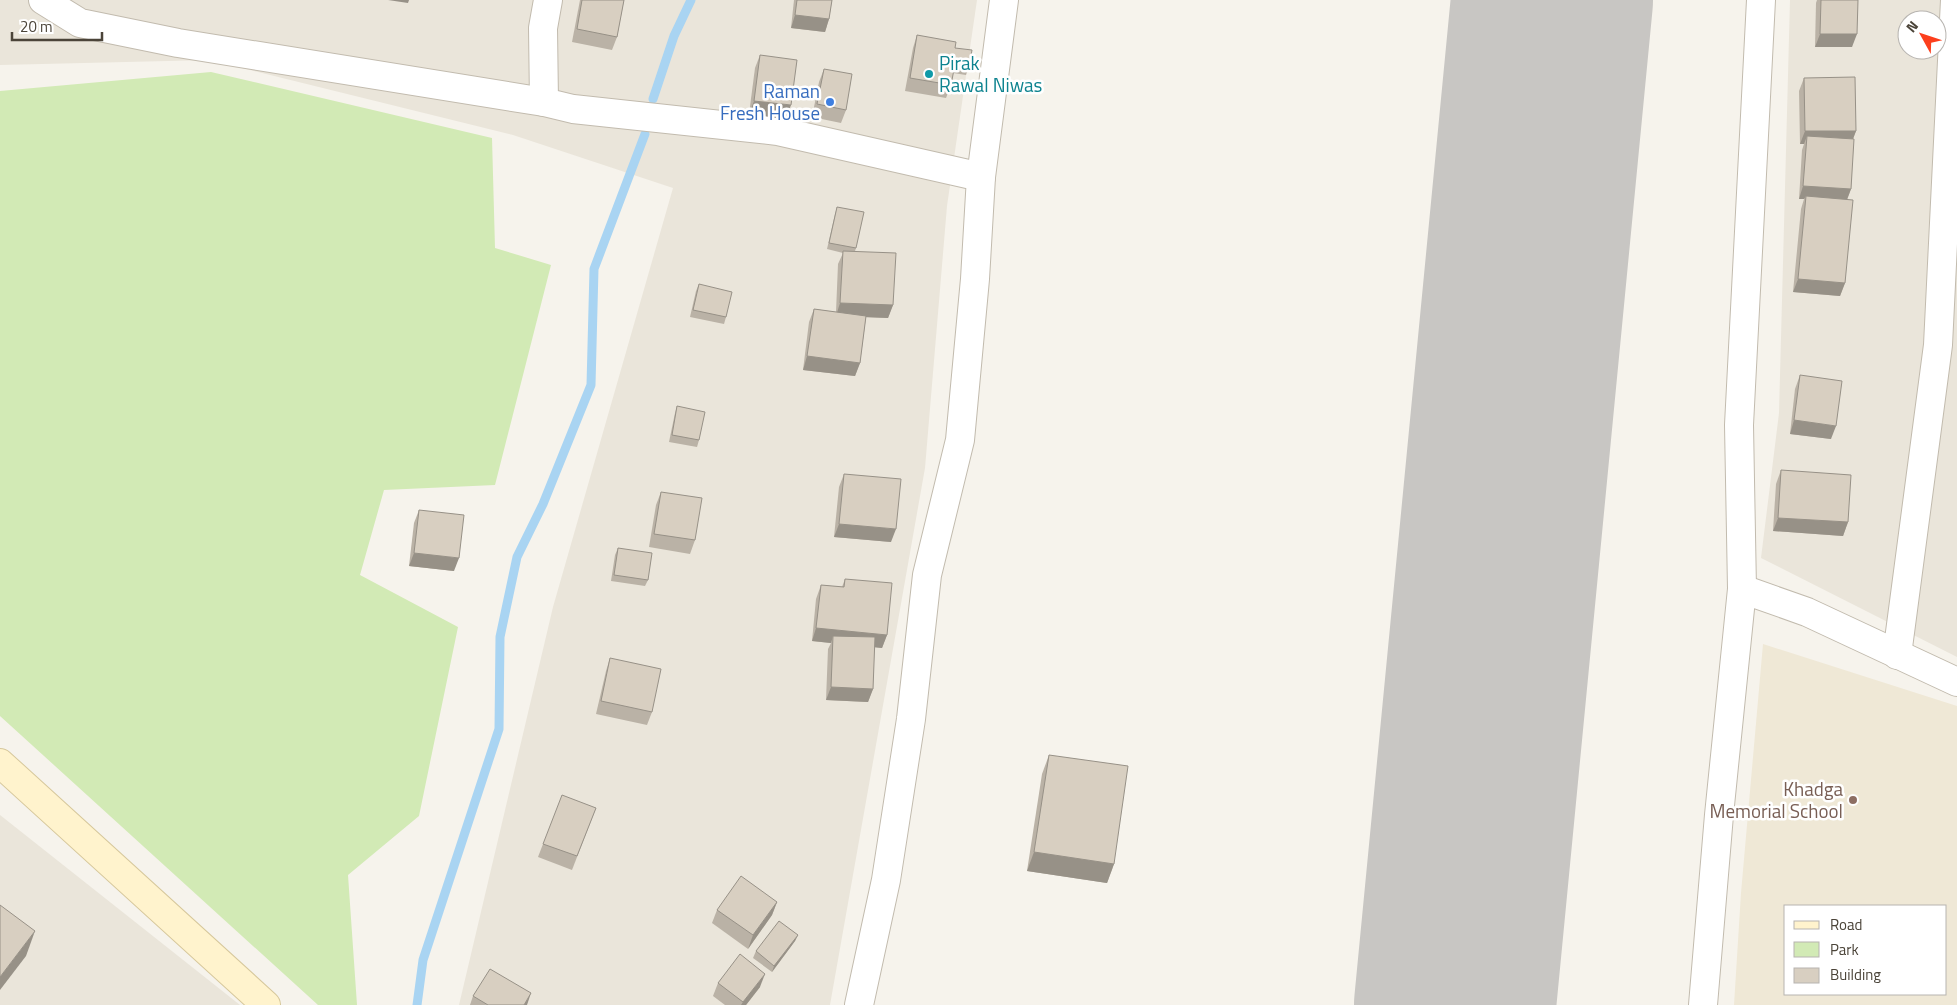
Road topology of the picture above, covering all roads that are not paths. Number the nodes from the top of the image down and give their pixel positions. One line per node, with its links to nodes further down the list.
1 (43, 0): 6 (street)
2 (548, 0): 6 (street)
3 (1004, 0): 7 (street)
4 (1761, 0): 8 (street)
5 (1956, 0): 9 (street)
6 (544, 102): 7 (street)
7 (981, 177): 13 (street)
8 (1742, 589): 9 (street); 14 (street)
9 (1898, 655): 10 (street)
10 (1957, 682)
11 (0, 763): 12 (street)
12 (266, 1005)
13 (859, 1005)
14 (1702, 1005)

